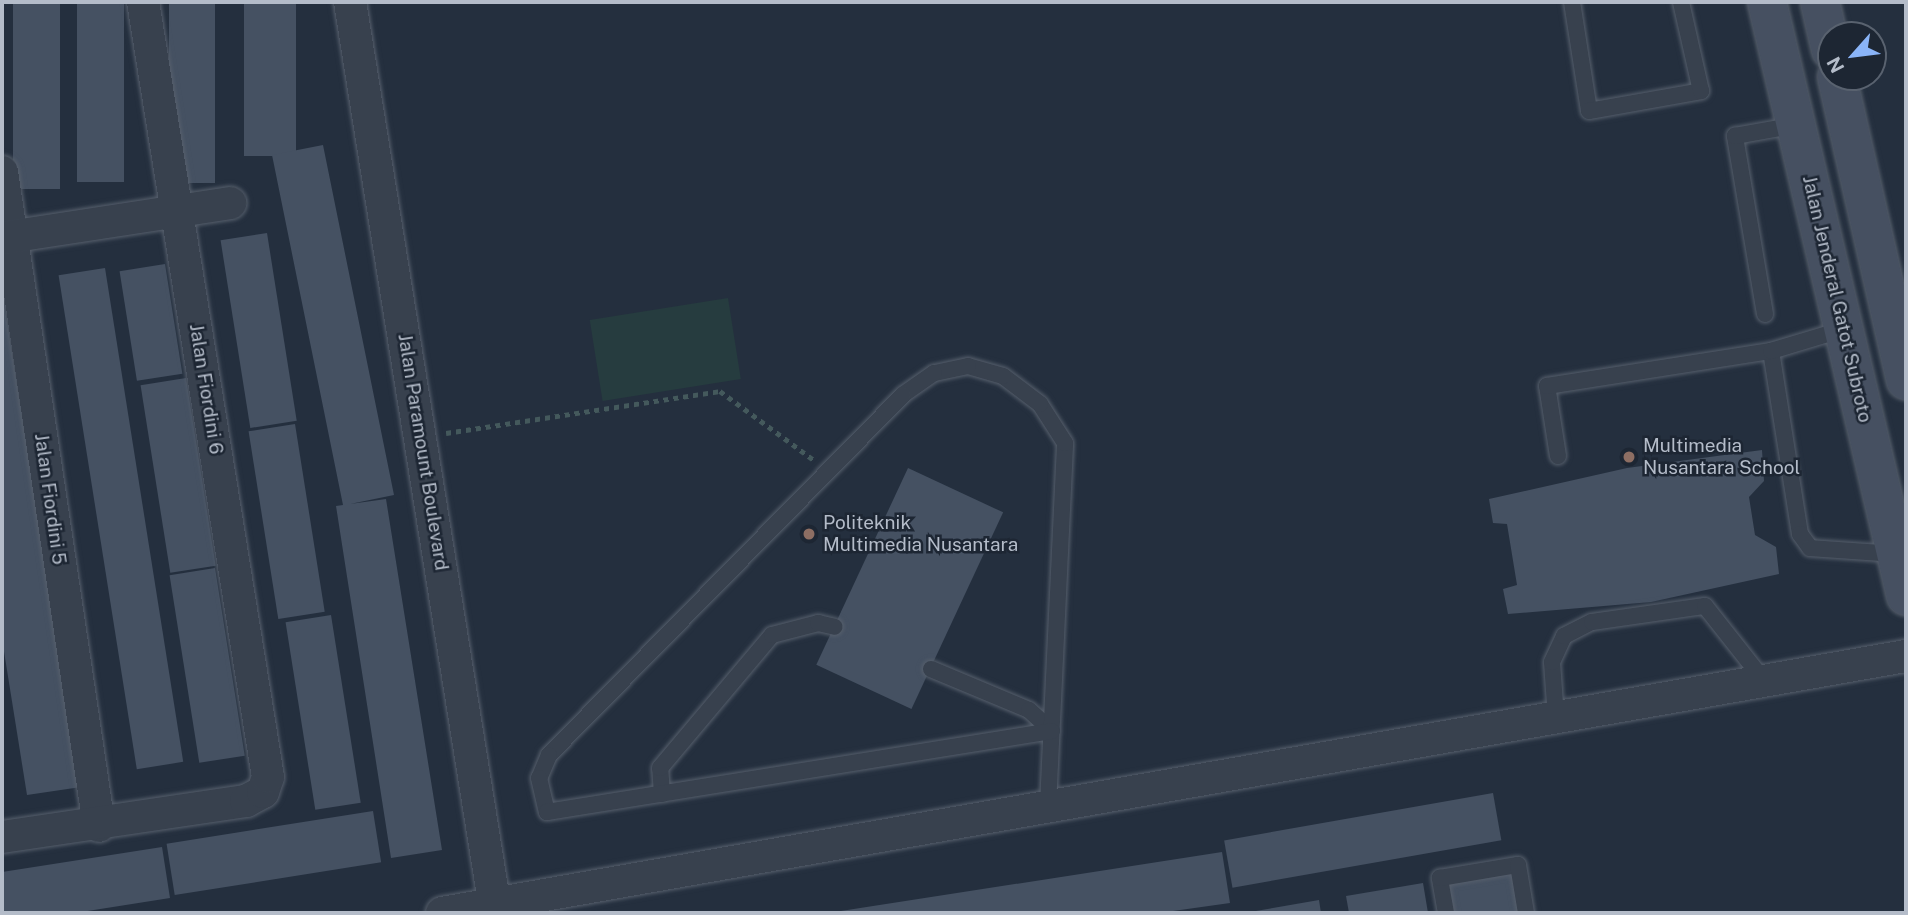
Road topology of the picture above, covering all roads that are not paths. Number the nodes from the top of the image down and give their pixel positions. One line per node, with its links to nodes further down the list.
1 (143, 2): 12 (street, Jalan Fiordini 6)
2 (350, 2): 32 (street, Jalan Paramount Boulevard)
3 (1572, 2): 4 (lane)
4 (1681, 2)
5 (1767, 2): 9 (street, Jalan Jenderal Gatot Subroto)
6 (1820, 2): 7 (street)
7 (1824, 21)
8 (1841, 91): 15 (street)
9 (1797, 125): 14 (lane); 16 (street, Jalan Jenderal Gatot Subroto)
10 (2, 172): 13 (street, Jalan Fiordini 5)
11 (230, 203): 12 (street)
12 (177, 211): 13 (street); 30 (street, Jalan Fiordini 6)
13 (6, 237): 30 (street, Jalan Fiordini 5)
14 (1766, 314)
15 (1900, 321): 18 (street)
16 (1844, 329): 17 (lane); 20 (street, Jalan Jenderal Gatot Subroto)
17 (1771, 351): 19 (lane); 20 (lane)
18 (1906, 380)
19 (1558, 456)
20 (1898, 554): 21 (street, Jalan Jenderal Gatot Subroto)
21 (1906, 596)
22 (835, 627): 28 (lane)
23 (1906, 656): 25 (street)
24 (931, 669): 27 (lane)
25 (1765, 682): 26 (street); 26 (lane)
26 (1556, 718): 29 (street)
27 (1052, 731): 28 (lane); 28 (lane); 29 (lane)
28 (662, 794)
29 (1048, 806): 32 (street)
30 (99, 826): 31 (street)
31 (2, 837)
32 (495, 908): 33 (street)
33 (442, 913)
34 (1446, 913): 35 (lane)
35 (1526, 913)

